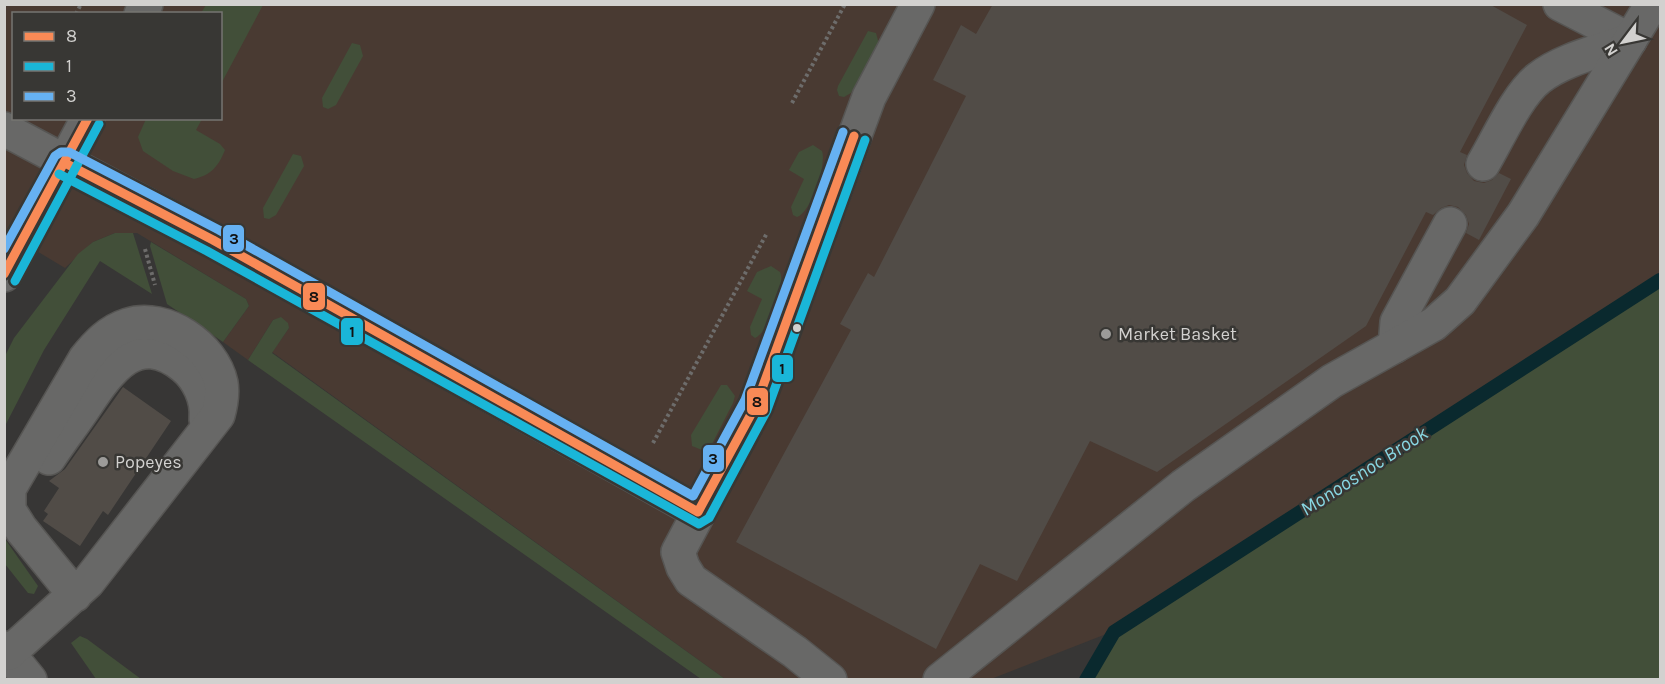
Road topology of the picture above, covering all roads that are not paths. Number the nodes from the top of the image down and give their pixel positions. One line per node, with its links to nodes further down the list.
1 (918, 4): 13 (lane)
2 (1560, 4): 4 (lane)
3 (1652, 4): 4 (lane)
4 (1630, 40): 8 (lane); 11 (lane)
5 (87, 120): 7 (lane)
6 (4, 129): 7 (lane)
7 (65, 163): 10 (lane); 13 (lane)
8 (1483, 164)
9 (1450, 224): 11 (lane)
10 (4, 275)
11 (1395, 346): 19 (lane)
12 (195, 448): 14 (lane); 14 (lane); 15 (lane)
13 (698, 512): 18 (lane)
14 (21, 529): 15 (lane)
15 (75, 595): 16 (lane)
16 (7, 650): 17 (lane)
17 (30, 680)
18 (830, 680)
19 (940, 680)

